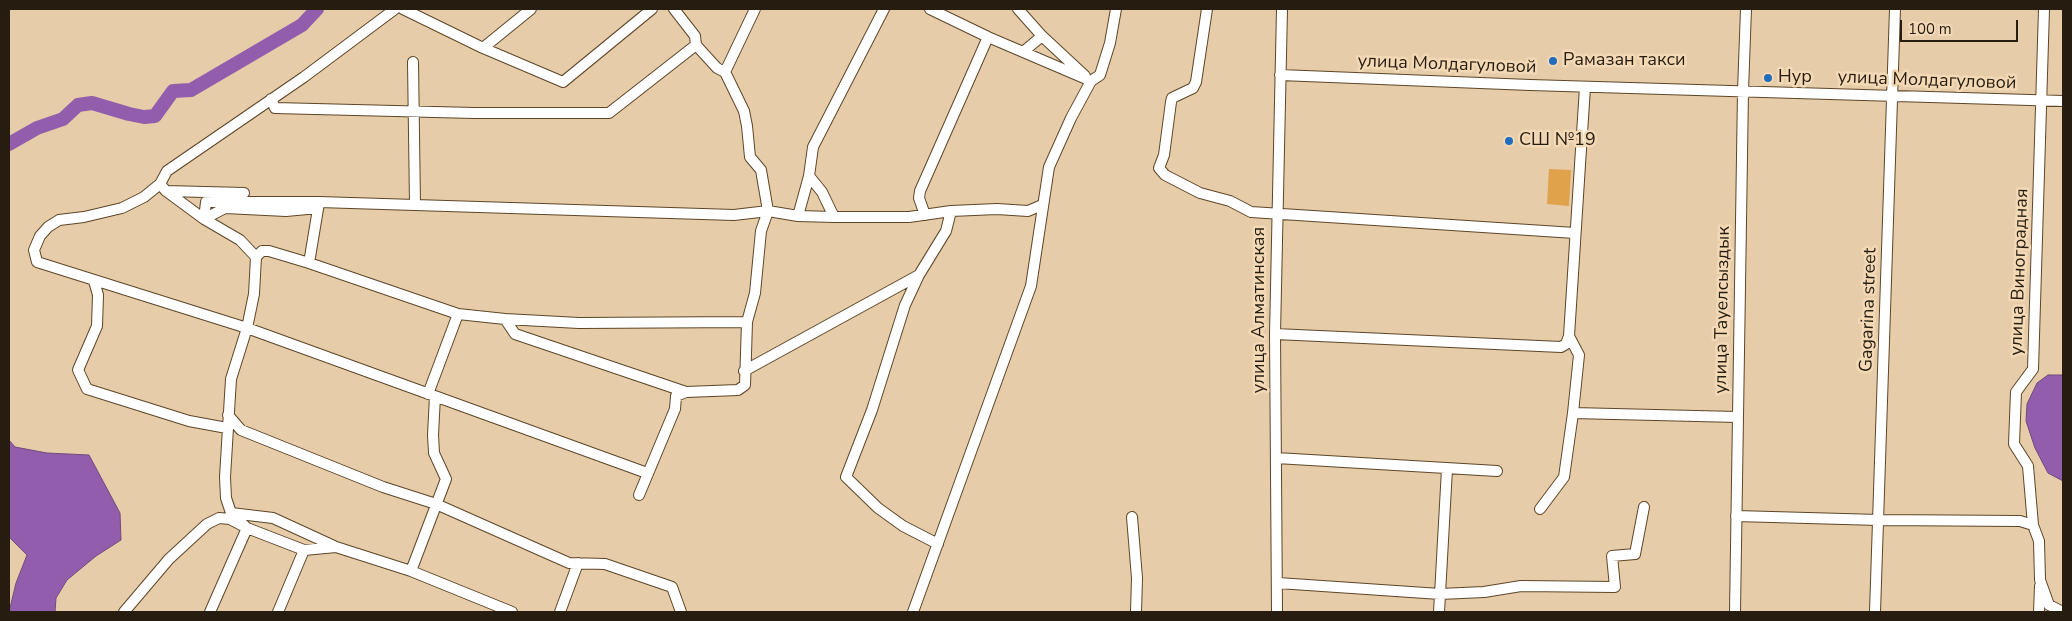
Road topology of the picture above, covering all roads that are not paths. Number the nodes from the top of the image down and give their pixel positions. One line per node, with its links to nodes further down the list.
1 (395, 9): 28 (street)
2 (403, 9): 19 (street)
3 (531, 9): 19 (street)
4 (652, 9): 19 (street)
5 (674, 9): 18 (street)
6 (755, 9): 22 (street)
7 (884, 9): 32 (street)
8 (930, 9): 17 (street)
9 (1018, 9): 16 (street)
10 (1116, 9): 24 (street)
11 (1207, 9): 40 (street)
12 (1282, 9): 23 (street, улица Алматинская)
13 (1746, 9): 26 (street, улица Тауелсыздык)
14 (1896, 9): 27 (street, Gagarina street)
15 (2044, 9): 29 (street, улица Виноградная)
16 (1042, 36): 20 (street); 24 (street)
17 (988, 37): 20 (street); 41 (street)
18 (696, 45): 22 (street); 31 (street)
19 (483, 48)
20 (1023, 52): 24 (street)
21 (413, 62): 31 (street)
22 (725, 72): 38 (street)
23 (1280, 75): 25 (street, улица Молдагуловой); 40 (street, улица Алматинская)
24 (1091, 81): 37 (street)
25 (1585, 87): 26 (street, улица Молдагуловой); 45 (street)
26 (1743, 91): 27 (street, улица Молдагуловой); 61 (street, улица Тауелсыздык)
27 (1892, 96): 29 (street, улица Молдагуловой); 74 (street, Gagarina street)
28 (271, 99): 31 (street); 33 (street)
29 (2041, 100): 30 (street, улица Молдагуловой); 75 (street, улица Виноградная)
30 (2063, 101)
31 (413, 112): 36 (street)
32 (809, 176): 42 (street); 43 (street)
33 (163, 187): 34 (street); 44 (street); 49 (street)
34 (229, 205): 35 (street); 44 (street)
35 (318, 205): 36 (street); 47 (street)
36 (415, 205): 38 (street)
37 (1042, 205): 39 (street); 77 (street)
38 (768, 211): 42 (street); 52 (street)
39 (951, 211): 41 (street); 48 (street)
40 (1277, 214): 45 (street); 54 (street, улица Алматинская)
41 (925, 215): 43 (street)
42 (798, 216): 43 (street)
43 (834, 217)
44 (204, 219): 46 (street)
45 (1575, 233): 55 (street)
46 (256, 257): 47 (street); 53 (street)
47 (309, 262): 50 (street)
48 (919, 275): 56 (street); 77 (street)
49 (94, 281): 53 (street); 62 (street)
50 (458, 314): 51 (street); 58 (street)
51 (505, 320): 52 (street); 57 (street)
52 (747, 322): 56 (street)
53 (246, 328): 58 (street); 60 (street)
54 (1275, 334): 55 (street); 63 (street, улица Алматинская)
55 (1569, 336): 59 (street)
56 (744, 370): 57 (street)
57 (686, 392): 66 (street)
58 (431, 395): 66 (street); 68 (street)
59 (1574, 413): 61 (street); 70 (street)
60 (228, 414): 62 (street); 68 (street)
61 (1737, 417): 72 (street, улица Тауелсыздык)
62 (227, 428): 71 (street)
63 (1276, 458): 64 (street); 83 (street, улица Алматинская)
64 (1447, 469): 65 (street); 84 (street)
65 (1497, 471)
66 (647, 473): 67 (street)
67 (639, 495)
68 (436, 504): 80 (street); 81 (street)
69 (1644, 507): 84 (street)
70 (1540, 509)
71 (231, 513): 76 (street); 78 (street)
72 (1736, 516): 74 (street); 95 (street, улица Тауелсыздык)
73 (1132, 517): 92 (street)
74 (1879, 520): 75 (street); 96 (street, Gagarina street)
75 (2033, 525): 82 (street, улица Виноградная)
76 (246, 528): 79 (street); 85 (street); 86 (street)
77 (938, 544): 91 (street)
78 (336, 547): 79 (street); 81 (street)
79 (304, 550): 87 (street)
80 (578, 563): 89 (street); 90 (street)
81 (411, 571): 88 (street)
82 (2040, 580): 97 (street, улица Виноградная); 98 (street)
83 (1278, 584): 84 (street); 93 (street, улица Алматинская)
84 (1440, 594): 94 (street)
85 (124, 612)
86 (210, 612)
87 (278, 612)
88 (512, 612)
89 (560, 612)
90 (681, 612)
91 (913, 612)
92 (1136, 612)
93 (1277, 612)
94 (1439, 612)
95 (1735, 612)
96 (1875, 612)
97 (2039, 612)
98 (2063, 612)

